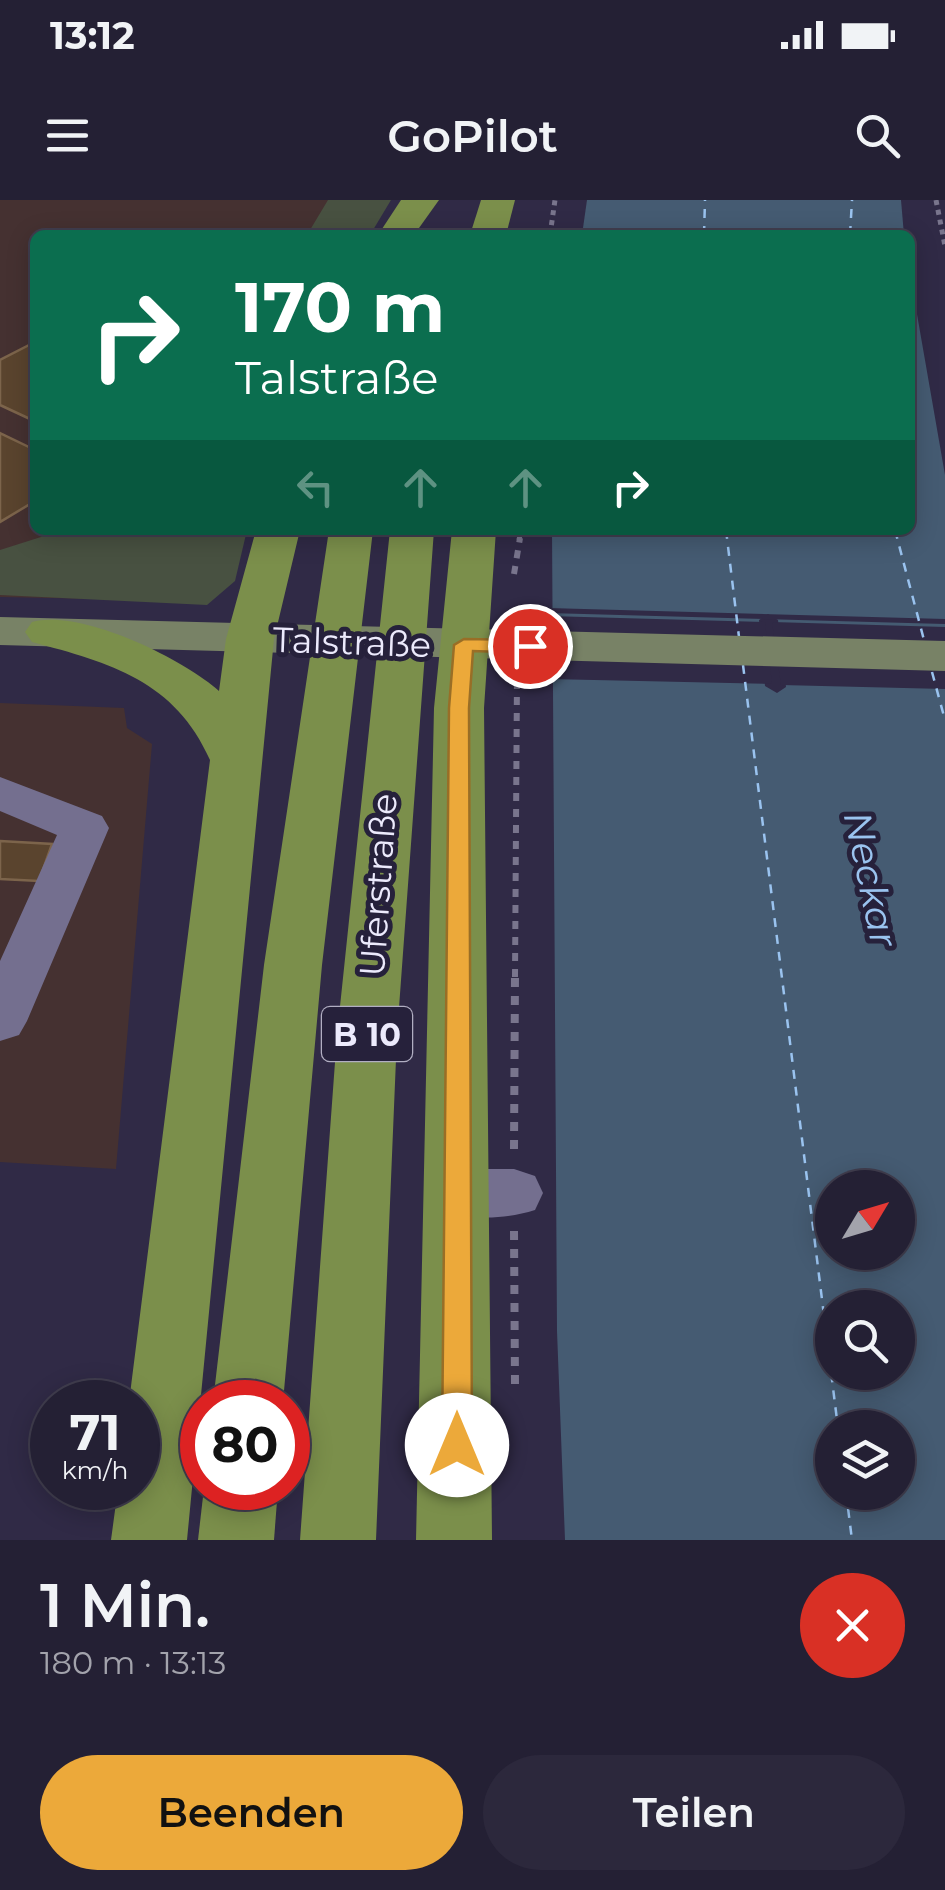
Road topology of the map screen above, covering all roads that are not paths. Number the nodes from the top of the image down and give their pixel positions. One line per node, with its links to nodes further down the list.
1 (422, 200): 4 (highway)
2 (446, 200): 5 (highway)
3 (498, 200): 6 (highway)
4 (399, 230)
5 (437, 230)
6 (489, 230)
7 (277, 535): 13 (highway)
8 (350, 535): 19 (highway, Uferstraße / B 10)
9 (411, 535): 23 (highway, Uferstraße / B 10)
10 (474, 535): 14 (highway, B 10)
11 (0, 631): 12 (main road, Talstraße)
12 (49, 632): 13 (main road, Talstraße); 16 (highway)
13 (265, 640): 14 (main road, Talstraße); 16 (highway)
14 (478, 652): 15 (main road, Talstraße); 24 (highway, B 10)
15 (945, 656)
16 (235, 759): 21 (highway)
17 (0, 793): 18 (lane)
18 (0, 1021)
19 (250, 1380)
20 (239, 1510): 22 (highway)
21 (149, 1540)
22 (236, 1540)
23 (338, 1540)
24 (454, 1540)

